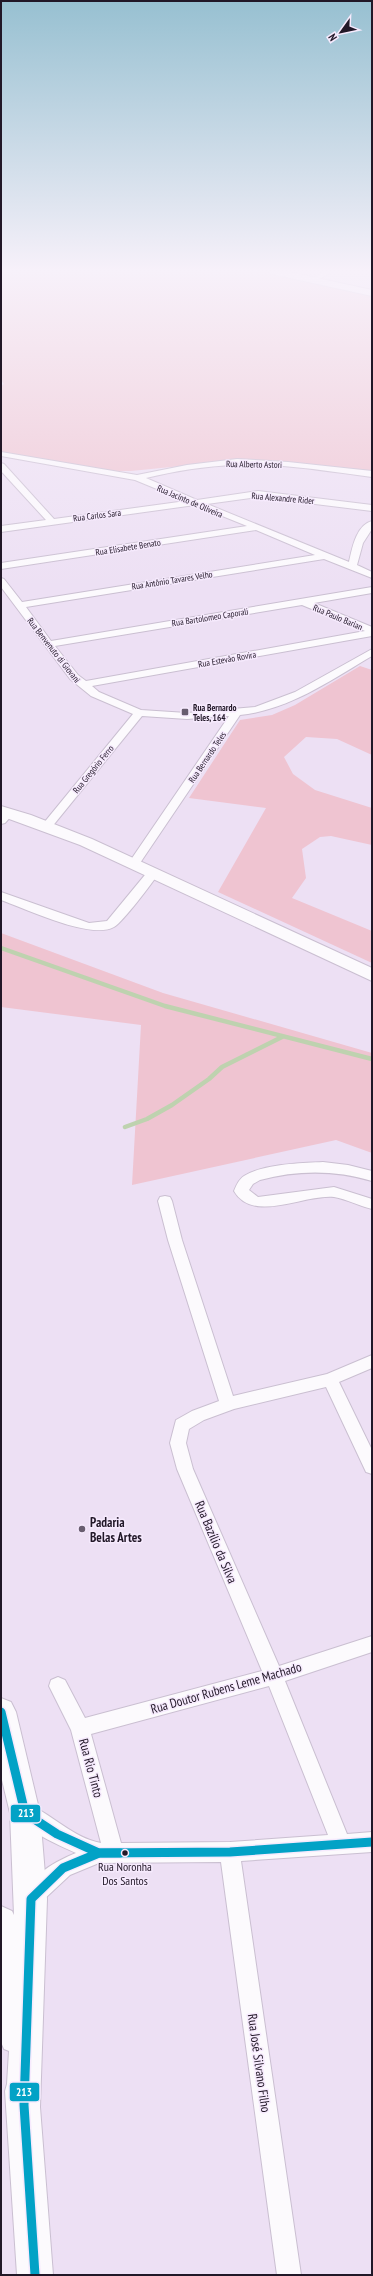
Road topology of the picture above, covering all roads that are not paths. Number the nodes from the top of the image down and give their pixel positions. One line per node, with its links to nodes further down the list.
1 (1, 454): 4 (street, Rua Jacinto de Oliveira)
2 (1, 466): 7 (street)
3 (372, 474): 4 (street, Rua Alberto Astori)
4 (137, 478): 5 (street, Rua Jacinto de Oliveira)
5 (194, 503): 6 (street, Rua Alexandre Rider); 7 (street, Rua Carlos Sara); 9 (street, Rua Jacinto de Oliveira)
6 (372, 508)
7 (51, 521): 10 (street, Rua Carlos Sara)
8 (372, 524): 13 (street)
9 (255, 528): 11 (street, Rua Jacinto de Oliveira); 12 (street, Rua Elisabete Benato)
10 (1, 529)
11 (325, 556): 13 (street, Rua Jacinto de Oliveira); 18 (street, Rua Antônio Tavares Velho)
12 (1, 566)
13 (352, 567): 14 (street, Rua Jacinto de Oliveira)
14 (372, 575)
15 (1, 581): 18 (street, Rua Benvenuto di Giovani)
16 (372, 590): 17 (street, Rua Bartolomeo Caporali)
17 (303, 602): 19 (street, Rua Paulo Barian); 20 (street, Rua Bartolomeo Caporali)
18 (19, 605): 20 (street, Rua Benvenuto di Giovani)
19 (372, 632): 22 (street, Rua Estevão Rovira)
20 (49, 644): 22 (street, Rua Benvenuto di Giovani)
21 (372, 652): 24 (street)
22 (83, 686): 23 (street, Rua Benvenuto di Giovani)
23 (138, 713): 24 (street, Rua Benvenuto di Giovani); 26 (street, Rua Gregório Ferro)
24 (236, 713): 27 (street, Rua Bernardo Teles)
25 (3, 815): 26 (main road)
26 (47, 826): 27 (main road)
27 (134, 864): 28 (main road)
28 (153, 873): 29 (street); 30 (main road)
29 (1, 896)
30 (372, 975)
31 (372, 1176): 33 (street)
32 (166, 1201): 36 (street)
33 (372, 1204)
34 (372, 1361): 35 (street, Rua Bazílio da Silva)
35 (330, 1379): 36 (street, Rua Bazílio da Silva); 37 (street)
36 (228, 1405): 39 (street, Rua Bazílio da Silva)
37 (372, 1467)
38 (372, 1644): 39 (street, Rua Doutor Rubens Leme Machado)
39 (274, 1676): 42 (street, Rua Doutor Rubens Leme Machado); 45 (street, Rua Bazílio da Silva)
40 (58, 1686): 42 (street, Rua Rio Tinto)
41 (1, 1712): 43 (highway)
42 (80, 1728): 47 (street, Rua Rio Tinto)
43 (25, 1813): 47 (street); 48 (highway)
44 (372, 1842): 45 (street)
45 (341, 1843): 46 (street)
46 (230, 1852): 47 (street); 52 (street, Rua José Silvano Filho)
47 (107, 1853): 48 (street)
48 (31, 1899): 50 (highway)
49 (1, 1922): 50 (highway)
50 (24, 2105): 51 (highway)
51 (35, 2275)
52 (289, 2275)

